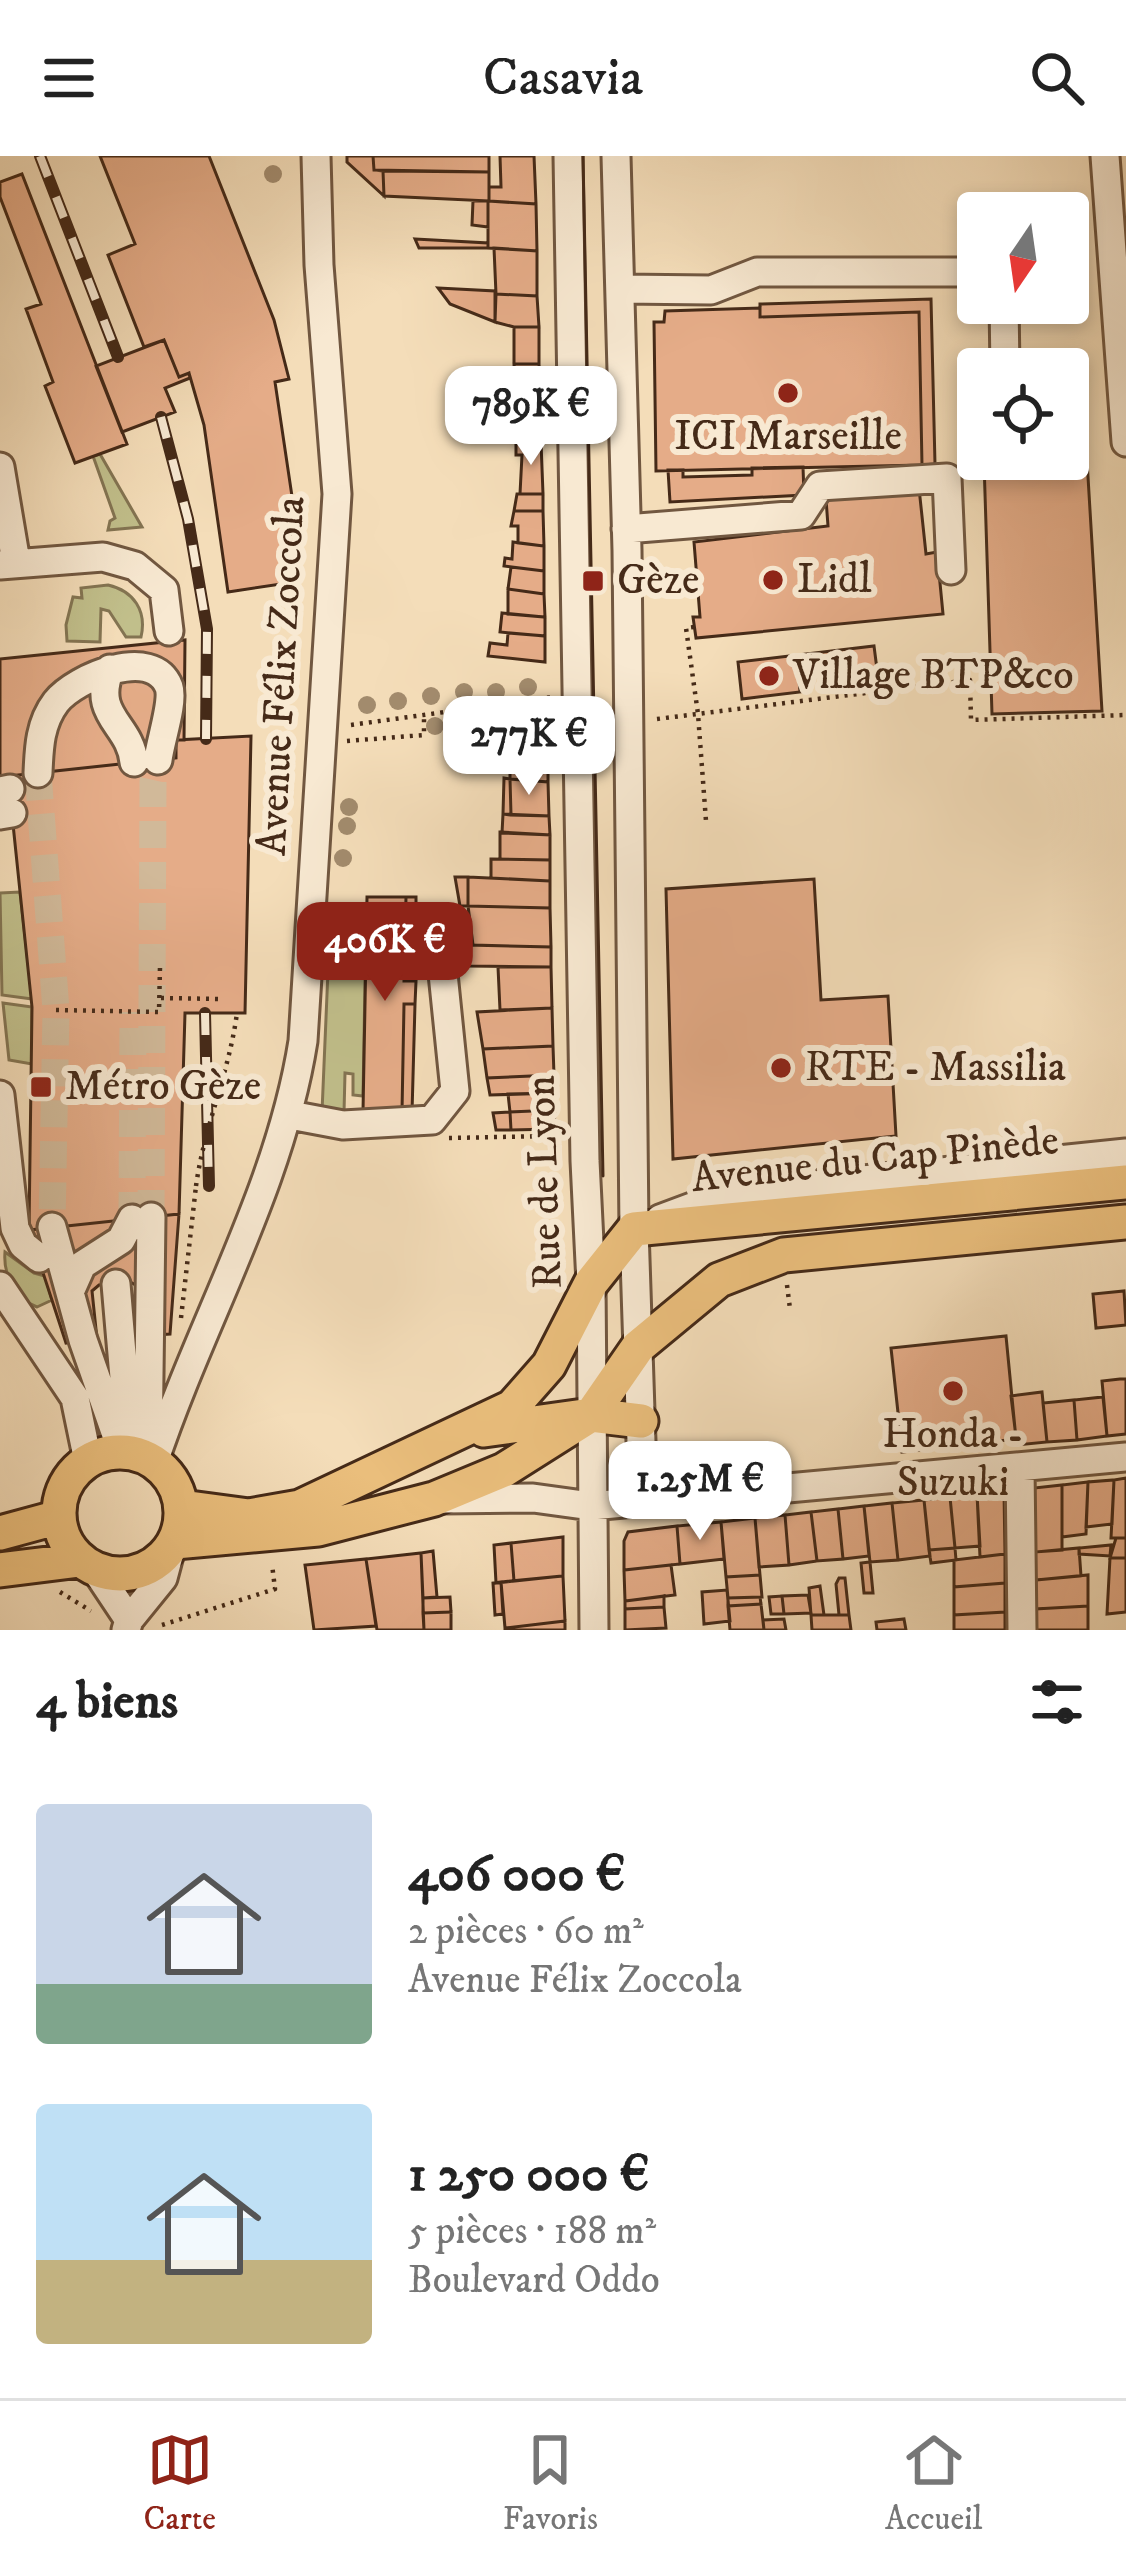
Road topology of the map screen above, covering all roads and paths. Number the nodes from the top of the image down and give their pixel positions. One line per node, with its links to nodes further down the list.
1 (316, 156): 32 (street, Avenue Félix Zoccola)
2 (568, 156): 16 (street, Rue de Lyon)
3 (616, 156): 6 (street, Rue de Lyon)
4 (1105, 156): 7 (street)
5 (957, 272): 6 (street)
6 (621, 289): 10 (street, Rue de Lyon)
7 (1122, 344): 8 (street)
8 (1126, 442)
9 (0, 466): 11 (street)
10 (626, 530): 12 (street); 39 (street, Rue de Lyon)
11 (8, 564): 14 (street)
12 (951, 570)
13 (694, 627): 17 (path)
14 (169, 631)
15 (110, 669): 15 (street); 23 (street)
16 (578, 696): 19 (path); 41 (street, Rue de Lyon)
17 (698, 714): 18 (path); 20 (path); 24 (path)
18 (1126, 715)
19 (424, 716): 21 (path); 22 (path)
20 (657, 719)
21 (351, 725)
22 (350, 741)
23 (38, 773)
24 (706, 821)
25 (441, 954): 32 (street)
26 (160, 967): 27 (path)
27 (159, 998): 28 (path); 29 (path)
28 (221, 998)
29 (56, 1010)
30 (237, 1013): 45 (path, bridge)
31 (0, 1095): 40 (street)
32 (290, 1115): 51 (street, Avenue Félix Zoccola)
33 (437, 1138): 34 (path)
34 (564, 1148)
35 (1126, 1153): 39 (street, Avenue du Cap Pinède)
36 (1126, 1182): 39 (main road, Avenue du Cap Pinède)
37 (1126, 1222): 46 (main road, Avenue du Cap Pinède)
38 (52, 1227): 44 (street)
39 (634, 1229): 41 (main road); 46 (street, Rue de Lyon)
40 (39, 1258)
41 (591, 1283): 47 (street, Rue de Lyon); 49 (main road)
42 (116, 1284): 51 (street)
43 (0, 1286): 52 (street)
44 (70, 1292): 51 (street); 51 (street)
45 (179, 1335)
46 (638, 1347): 47 (main road, Avenue du Cap Pinède); 48 (street, Rue de Lyon)
47 (591, 1414): 48 (main road); 49 (main road); 54 (main road); 56 (street, Rue de Lyon)
48 (641, 1421): 55 (street, Rue de Lyon)
49 (459, 1434): 57 (main road)
50 (1126, 1456): 53 (street)
51 (140, 1457): 52 (main road); 57 (main road)
52 (88, 1461): 58 (main road)
53 (1020, 1467): 55 (street); 70 (street)
54 (434, 1498): 56 (street); 60 (main road)
55 (643, 1502): 56 (street)
56 (591, 1506): 69 (street, Rue de Lyon)
57 (182, 1507): 60 (main road)
58 (59, 1517): 59 (main road); 62 (main road)
59 (0, 1533)
60 (173, 1545): 62 (main road); 67 (street)
61 (270, 1552): 68 (path)
62 (88, 1565): 64 (main road); 67 (street)
63 (0, 1570): 64 (main road)
64 (48, 1576): 65 (street); 66 (path)
65 (0, 1585)
66 (94, 1613)
67 (128, 1625)
68 (162, 1625)
69 (594, 1630)
70 (1022, 1630)

